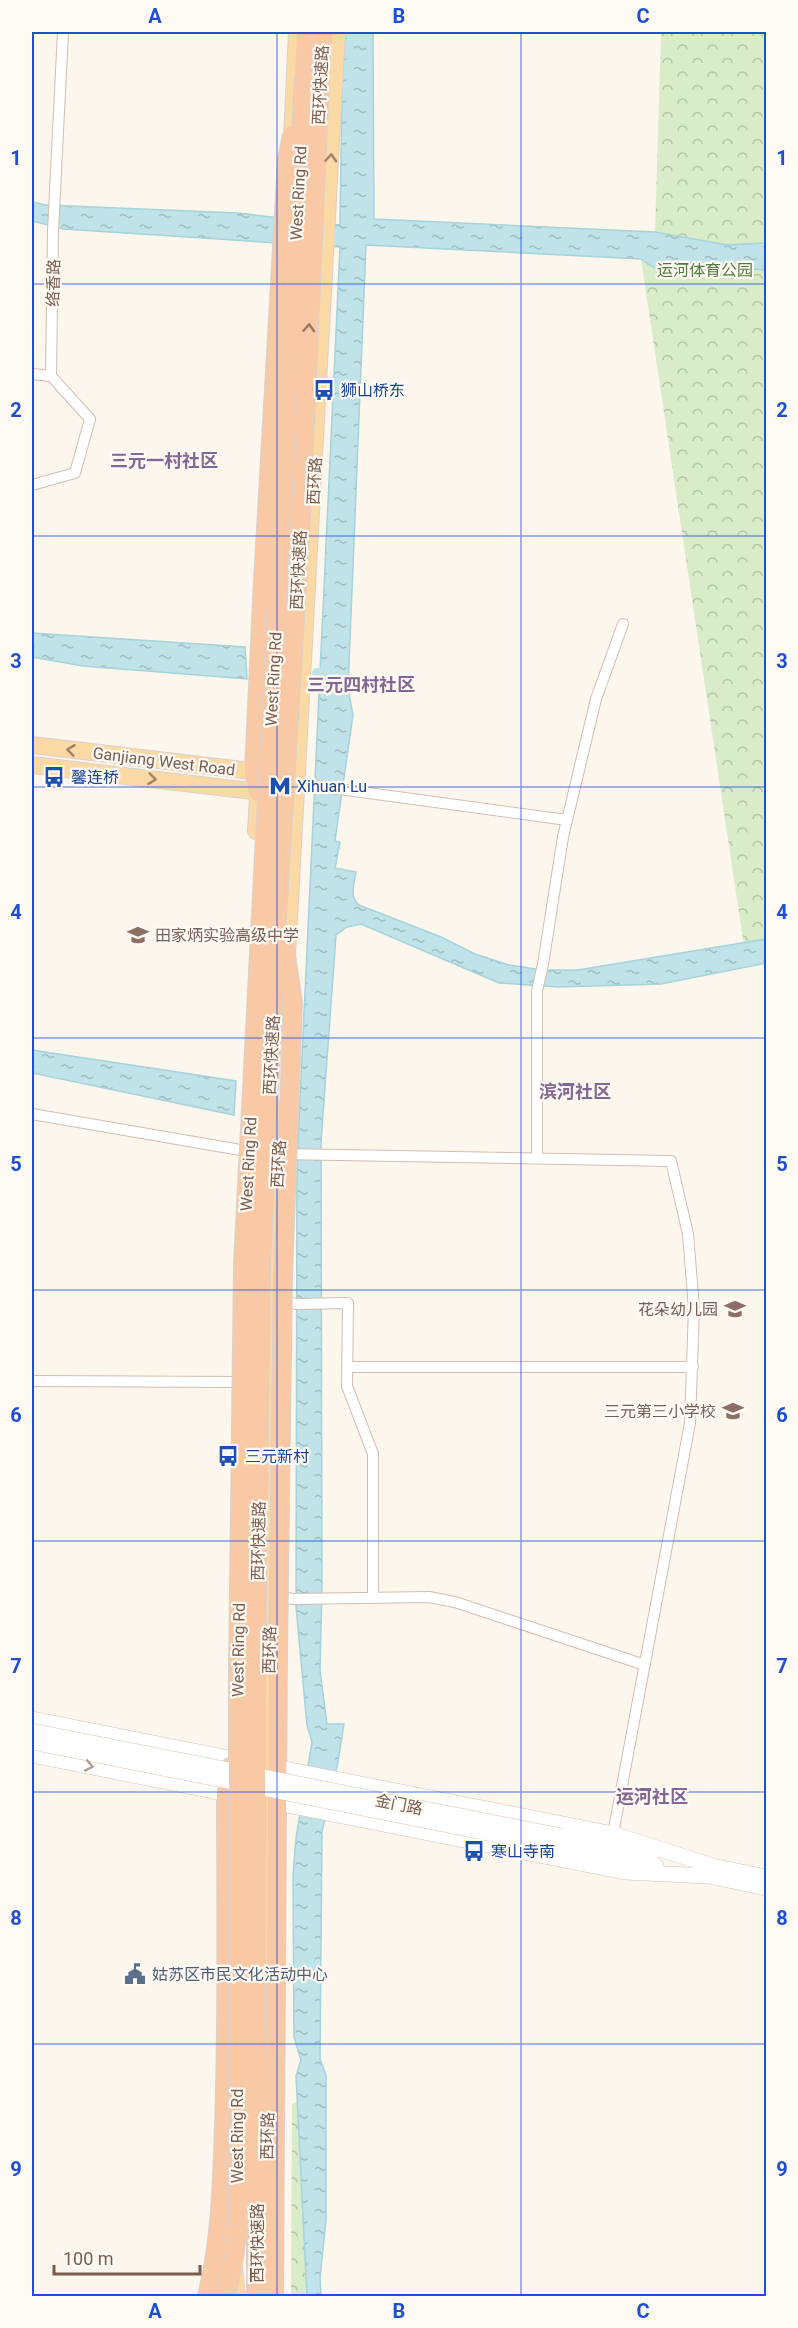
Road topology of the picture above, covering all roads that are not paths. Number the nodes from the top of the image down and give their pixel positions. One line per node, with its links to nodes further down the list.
1 (63, 32): 8 (street, 络香路)
2 (297, 32): 13 (main road)
3 (306, 32): 6 (highway, West Ring Rd)
4 (322, 32): 17 (highway, 西环快速路, one-way to 4, bridge)
5 (337, 32): 14 (main road, 西环路, one-way to 5)
6 (304, 77): 13 (highway, bridge); 47 (highway, West Ring Rd, bridge)
7 (32, 374): 8 (street)
8 (51, 376): 9 (street)
9 (32, 485)
10 (623, 624): 16 (street)
11 (32, 745): 13 (main road, Ganjiang West Road, one-way to 11)
12 (32, 765): 15 (main road, Ganjiang West Road, one-way to 15)
13 (263, 773): 14 (main road, Ganjiang West Road); 15 (highway)
14 (299, 785): 15 (main road, Ganjiang West Road); 16 (street); 18 (main road, 西环路)
15 (267, 793): 18 (main road); 20 (main road)
16 (567, 820): 22 (street)
17 (278, 900): 38 (highway, bridge); 49 (highway, 西环快速路, bridge)
18 (285, 1004): 21 (main road, 西环路)
19 (32, 1114): 20 (street)
20 (241, 1151): 21 (street); 23 (main road)
21 (286, 1154): 22 (street); 24 (main road, 西环路)
22 (537, 1158): 26 (street)
23 (236, 1297): 24 (street); 28 (main road)
24 (273, 1299): 25 (street); 30 (main road, 西环路)
25 (348, 1367): 26 (street); 31 (street)
26 (693, 1367): 32 (street)
27 (32, 1381): 28 (street)
28 (235, 1382): 29 (main road)
29 (232, 1594): 30 (street); 37 (main road)
30 (269, 1595): 31 (street); 38 (main road, 西环路)
31 (373, 1597): 32 (street)
32 (645, 1665): 41 (street)
33 (32, 1719): 37 (main road)
34 (32, 1731): 42 (main road, 金门路, bridge)
35 (32, 1742): 42 (main road, 金门路, bridge)
36 (32, 1755): 39 (main road, one-way to 39)
37 (231, 1759): 38 (main road); 39 (highway)
38 (273, 1767): 40 (highway); 41 (main road)
39 (228, 1794): 40 (main road); 46 (highway); 48 (main road)
40 (273, 1803): 43 (main road); 49 (main road, 西环路); 50 (highway)
41 (613, 1834): 43 (main road)
42 (560, 1841): 43 (main road, 金门路)
43 (709, 1871): 44 (main road, 金门路); 45 (main road, 金门路)
44 (766, 1877)
45 (766, 1888)
46 (207, 2296)
47 (226, 2296)
48 (237, 2296)
49 (256, 2296)
50 (274, 2296)

